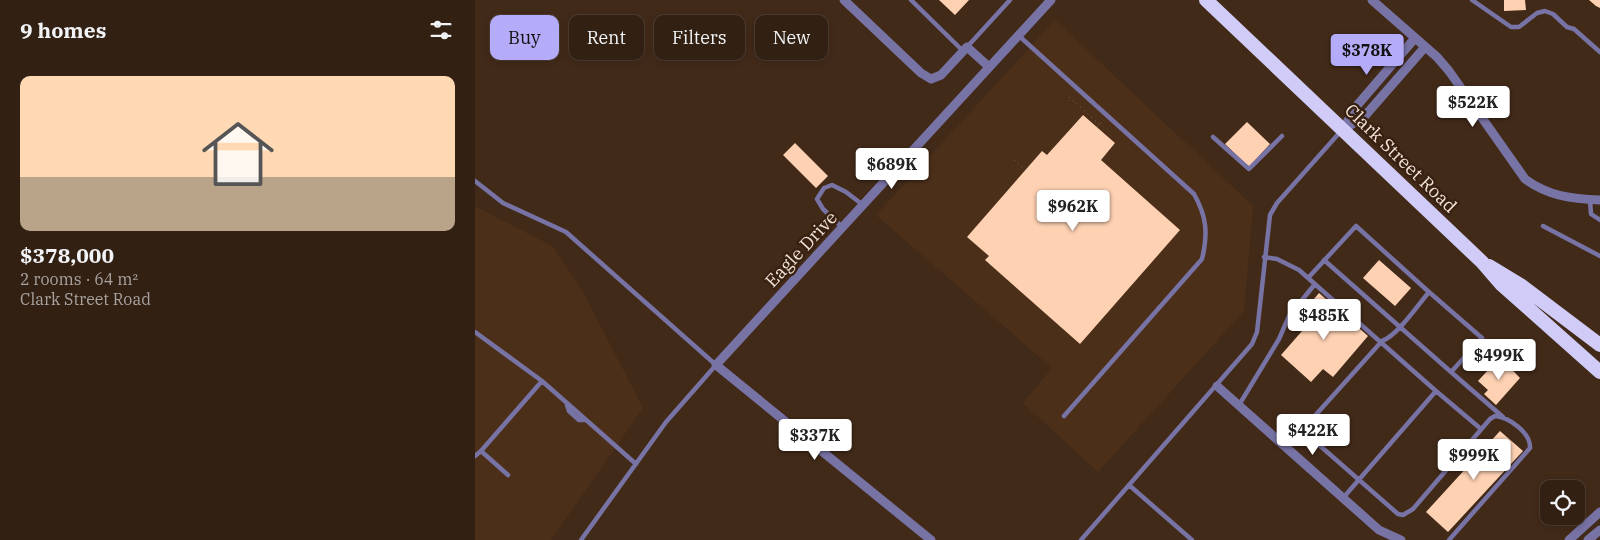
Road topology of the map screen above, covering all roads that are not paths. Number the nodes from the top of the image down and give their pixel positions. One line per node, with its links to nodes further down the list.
1 (844, 0): 11 (street)
2 (911, 0): 11 (lane)
3 (1010, 0): 11 (lane)
4 (1051, 0): 8 (street, Eagle Drive)
5 (1206, 0): 14 (highway, Clark Street Road)
6 (1372, 0): 9 (street)
7 (1472, 0): 12 (lane)
8 (1018, 35): 13 (street, Eagle Drive); 42 (lane)
9 (1415, 38): 10 (street); 14 (street)
10 (1425, 47): 14 (street); 18 (street)
11 (965, 49): 13 (street)
12 (1600, 52)
13 (988, 66): 20 (street, Eagle Drive)
14 (1343, 129): 25 (lane); 27 (highway, Clark Street Road)
15 (1282, 136): 16 (lane)
16 (1213, 137)
17 (475, 181): 35 (lane)
18 (1590, 200): 19 (street); 21 (lane)
19 (1600, 200)
20 (863, 205): 23 (street, Eagle Drive); 23 (lane)
21 (1600, 220)
22 (1543, 226): 24 (lane)
23 (842, 227): 35 (street, Eagle Drive)
24 (1600, 256)
25 (1264, 257): 28 (lane); 39 (lane)
26 (1324, 260): 28 (lane); 30 (lane); 31 (lane)
27 (1482, 262): 34 (highway, Clark Street Road); 37 (highway, Clark Street Road)
28 (1308, 278): 29 (lane)
29 (1315, 284): 33 (lane); 41 (lane)
30 (1429, 292): 31 (lane); 36 (lane)
31 (1399, 326): 33 (lane); 36 (lane)
32 (475, 332): 38 (lane)
33 (1381, 341): 40 (lane); 45 (lane)
34 (1600, 345)
35 (717, 365): 49 (lane); 57 (street)
36 (1451, 372): 43 (lane)
37 (1600, 372)
38 (542, 381): 47 (lane); 49 (lane)
39 (1217, 386): 41 (street); 52 (lane)
40 (1436, 391): 44 (lane); 51 (lane)
41 (1239, 405): 46 (street)
42 (1064, 416)
43 (1503, 416): 44 (lane); 61 (lane)
44 (1481, 429): 51 (lane)
45 (1302, 430): 46 (lane); 51 (lane)
46 (1286, 448): 53 (street)
47 (481, 451): 48 (lane); 50 (lane)
48 (475, 456)
49 (636, 464): 56 (lane)
50 (508, 475)
51 (1359, 480): 53 (lane)
52 (1129, 484): 58 (lane); 59 (lane)
53 (1343, 498): 60 (street)
54 (1600, 512): 62 (street)
55 (1600, 530): 63 (street)
56 (581, 540)
57 (931, 540)
58 (1081, 540)
59 (1192, 540)
60 (1401, 540)
61 (1449, 540)
62 (1569, 540)
63 (1588, 540)

